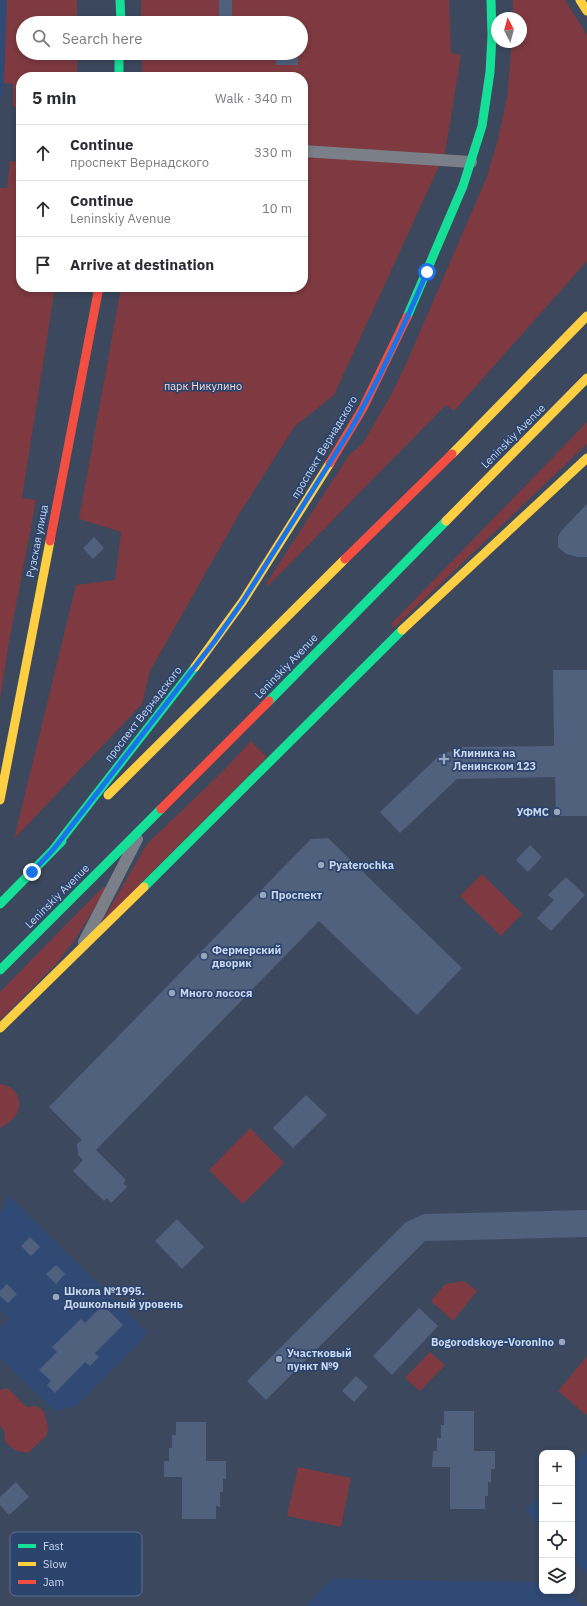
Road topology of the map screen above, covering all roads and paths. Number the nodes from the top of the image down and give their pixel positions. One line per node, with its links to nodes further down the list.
1 (120, 0): 5 (main road)
2 (491, 0): 9 (main road, проспект Вернадского)
3 (580, 0): 4 (main road)
4 (587, 11)
5 (120, 16)
6 (120, 60): 7 (main road)
7 (119, 72)
8 (308, 151): 9 (street)
9 (471, 162): 16 (main road, проспект Вернадского)
10 (98, 292): 14 (main road, Рузская улица)
11 (587, 316): 16 (main road)
12 (587, 378): 15 (main road, Leninskiy Avenue)
13 (587, 458): 18 (main road)
14 (0, 794)
15 (145, 824): 18 (street); 19 (main road, Leninskiy Avenue)
16 (53, 850): 17 (main road)
17 (0, 904)
18 (78, 953): 20 (main road)
19 (0, 970)
20 (0, 1028)

